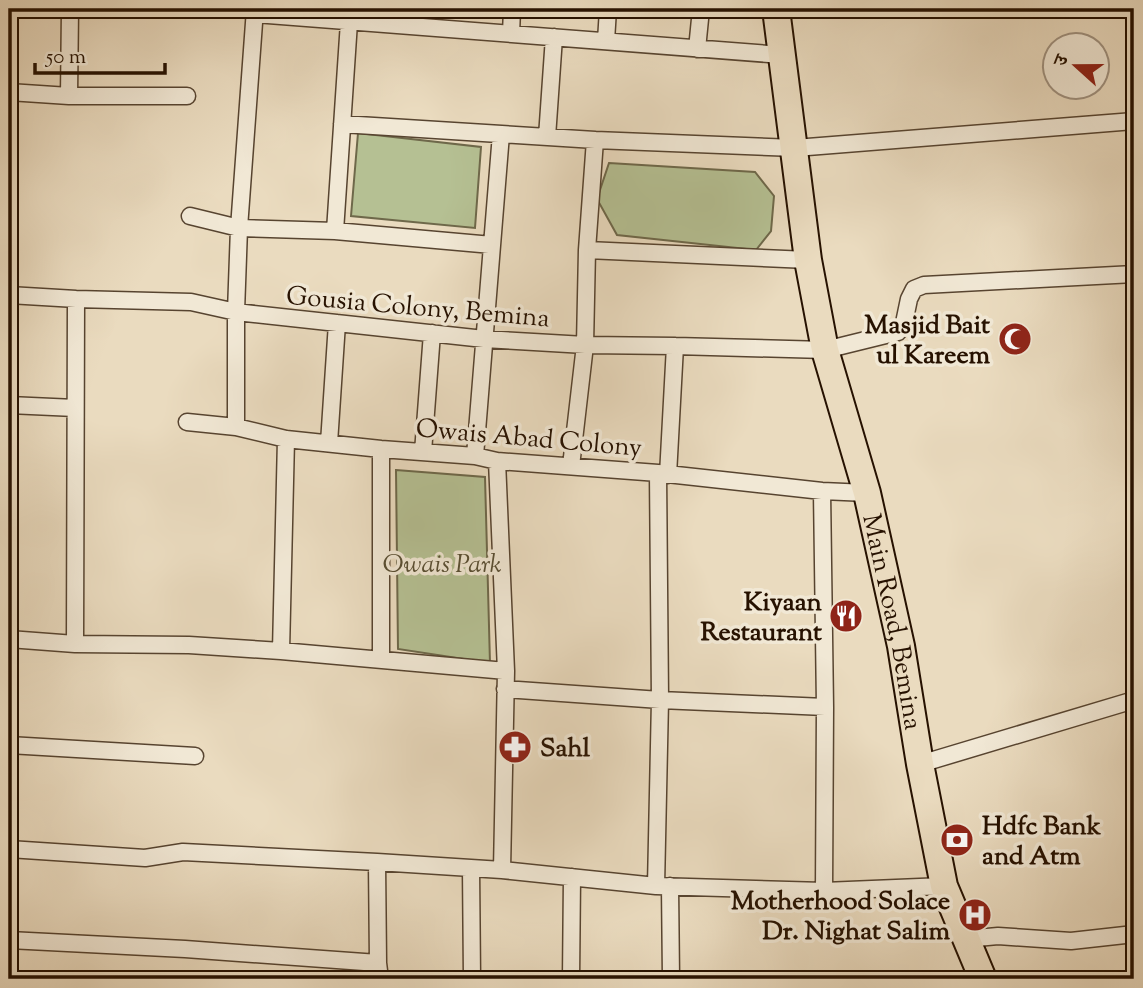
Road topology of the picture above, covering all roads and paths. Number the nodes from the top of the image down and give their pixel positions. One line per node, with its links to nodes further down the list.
1 (70, 9): 14 (street)
2 (512, 9): 8 (street)
3 (608, 9): 10 (street)
4 (701, 9): 11 (street)
5 (776, 9): 12 (main road, Main Road, Bemina)
6 (255, 12): 7 (street); 23 (street)
7 (349, 22): 8 (street); 17 (street)
8 (510, 34): 9 (street)
9 (554, 37): 10 (street); 19 (street)
10 (606, 41): 11 (street)
11 (697, 48): 12 (street)
12 (782, 55): 21 (main road, Main Road, Bemina)
13 (9, 92): 14 (street)
14 (69, 96): 15 (street)
15 (187, 96)
16 (1134, 121): 21 (street)
17 (342, 124): 18 (street); 24 (street)
18 (501, 134): 19 (street); 25 (street)
19 (547, 137): 20 (street)
20 (595, 140): 21 (street); 26 (street)
21 (794, 148): 27 (main road, Main Road, Bemina)
22 (190, 216): 23 (street)
23 (239, 228): 24 (street); 31 (street)
24 (335, 231): 25 (street)
25 (492, 245): 34 (street)
26 (587, 250): 27 (street); 35 (street)
27 (808, 260): 37 (main road, Main Road, Bemina)
28 (1134, 274): 37 (street, Gousia Colony, Bemina)
29 (9, 295): 30 (street, Gousia Colony, Bemina)
30 (76, 299): 31 (street, Gousia Colony, Bemina); 39 (street)
31 (236, 312): 32 (street, Gousia Colony, Bemina); 41 (street)
32 (337, 323): 33 (street, Gousia Colony, Bemina); 43 (street)
33 (432, 333): 34 (street, Gousia Colony, Bemina); 45 (street)
34 (484, 339): 35 (street, Gousia Colony, Bemina); 46 (street)
35 (585, 345): 36 (street, Gousia Colony, Bemina); 48 (street)
36 (675, 346): 37 (street, Gousia Colony, Bemina); 49 (street)
37 (825, 349): 51 (main road, Main Road, Bemina)
38 (9, 405): 39 (street)
39 (75, 408): 53 (street)
40 (187, 422): 41 (street, Owais Abad Colony)
41 (236, 428): 42 (street, Owais Abad Colony)
42 (286, 439): 43 (street, Owais Abad Colony); 54 (street)
43 (329, 443): 44 (street, Owais Abad Colony)
44 (381, 449): 45 (street, Owais Abad Colony); 55 (street)
45 (423, 452): 46 (street, Owais Abad Colony)
46 (475, 456): 47 (street, Owais Abad Colony)
47 (497, 461): 48 (street, Owais Abad Colony); 56 (street)
48 (571, 466): 49 (street, Owais Abad Colony)
49 (663, 474): 50 (street, Owais Abad Colony); 59 (street)
50 (822, 491): 51 (street, Owais Abad Colony); 60 (street)
51 (867, 493): 63 (main road, Main Road, Bemina)
52 (9, 639): 53 (street)
53 (75, 644): 54 (street)
54 (281, 651): 55 (street)
55 (381, 660): 56 (street)
56 (506, 671): 57 (street)
57 (505, 689): 59 (street); 67 (street)
58 (1134, 699): 63 (street)
59 (660, 700): 60 (street); 69 (street)
60 (825, 707): 71 (street)
61 (9, 745): 62 (street)
62 (195, 756)
63 (920, 764): 70 (main road, Main Road, Bemina)
64 (9, 849): 65 (street)
65 (377, 862): 66 (street); 75 (street)
66 (471, 868): 67 (street); 76 (street)
67 (502, 870): 68 (street)
68 (572, 877): 69 (street); 77 (street)
69 (663, 886): 71 (street); 78 (street)
70 (944, 886): 71 (street); 73 (main road, Main Road, Bemina)
71 (824, 891)
72 (1134, 934): 73 (street)
73 (966, 939): 79 (main road, Main Road, Bemina)
74 (9, 940): 75 (street)
75 (379, 971)
76 (472, 979)
77 (571, 979)
78 (671, 979)
79 (983, 979)

